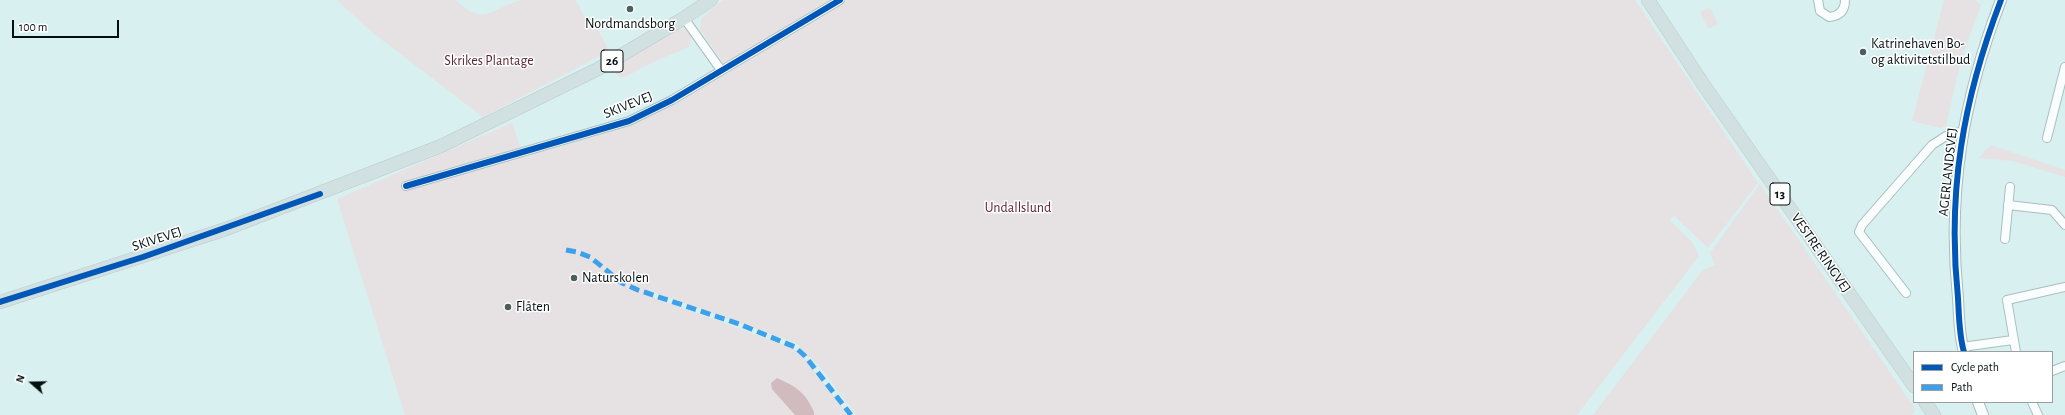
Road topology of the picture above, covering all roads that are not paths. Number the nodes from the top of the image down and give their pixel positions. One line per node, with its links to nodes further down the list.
1 (711, 0): 7 (main road, SKIVEVEJ / 26)
2 (840, 0): 9 (street, SKIVEVEJ)
3 (1648, 0): 25 (main road, VESTRE RINGVEJ / 13)
4 (1818, 0): 5 (street)
5 (1845, 0)
6 (2001, 0): 10 (street, AGERLANDSVEJ)
7 (684, 18): 9 (street); 19 (main road, SKIVEVEJ / 26)
8 (2065, 67): 11 (street)
9 (721, 70): 12 (street, SKIVEVEJ)
10 (1963, 131): 18 (street, AGERLANDSVEJ); 21 (street, AGERLANDSVEJ)
11 (2048, 138)
12 (406, 186)
13 (2010, 187): 14 (street)
14 (2008, 205): 15 (street); 16 (street)
15 (2065, 225)
16 (2005, 239)
17 (2065, 287): 20 (street)
18 (1906, 293)
19 (0, 302)
20 (2013, 340): 21 (street); 22 (street)
21 (1963, 350)
22 (2016, 351)
23 (2065, 366): 24 (street)
24 (2053, 371)
25 (1913, 385)
26 (1926, 403): 29 (main road)
27 (1978, 403): 30 (street)
28 (2032, 403): 31 (street)
29 (1934, 415)
30 (1983, 415)
31 (2038, 415)

